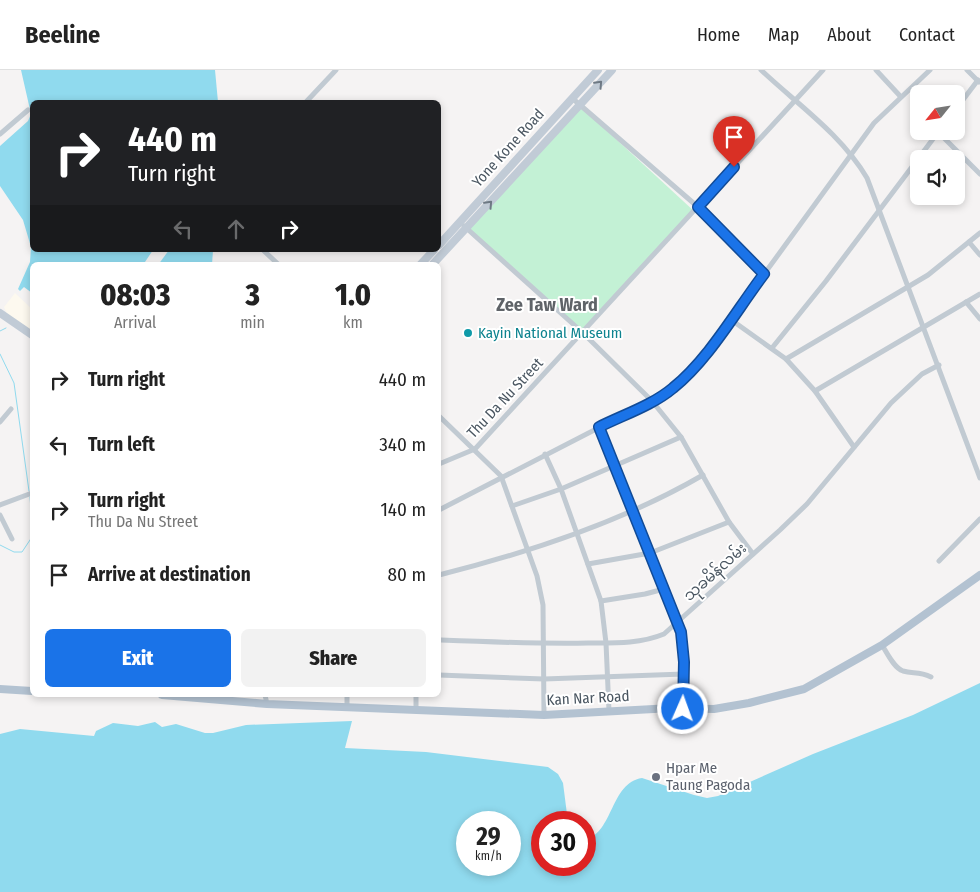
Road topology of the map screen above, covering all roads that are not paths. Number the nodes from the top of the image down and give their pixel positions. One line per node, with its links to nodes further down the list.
1 (336, 70): 13 (street)
2 (598, 70): 11 (street, Yone Kone Road)
3 (612, 70): 15 (street, one-way to 3)
4 (761, 70): 14 (street)
5 (823, 70): 14 (street, Thu Da Nu Street)
6 (876, 70): 10 (street)
7 (930, 70): 10 (street)
8 (967, 70): 9 (street)
9 (979, 81): 12 (street)
10 (901, 96): 20 (street)
11 (572, 98): 15 (street); 24 (street, Yone Kone Road)
12 (965, 98)
13 (308, 100)
14 (794, 101): 20 (street); 22 (street, Thu Da Nu Street)
15 (579, 106): 22 (street); 25 (street, one-way to 15)
16 (28, 110): 17 (street)
17 (0, 134)
18 (933, 140): 23 (street)
19 (947, 140): 21 (street)
20 (851, 154): 23 (street); 35 (street)
21 (980, 174)
22 (698, 207): 35 (street); 43 (street, Thu Da Nu Street)
23 (880, 209): 36 (street); 45 (street)
24 (460, 222): 25 (street); 28 (street, Yone Kone Road)
25 (466, 228): 34 (street); 43 (street)
26 (980, 233): 27 (street)
27 (969, 242): 31 (street); 36 (street)
28 (441, 243)
29 (265, 252): 32 (street)
30 (432, 252): 33 (street)
31 (980, 255)
32 (276, 262)
33 (423, 262)
34 (435, 262)
35 (764, 274): 40 (street)
36 (908, 286): 42 (street); 46 (street)
37 (980, 294): 38 (street)
38 (966, 302): 41 (street); 42 (street)
39 (2, 315): 44 (street)
40 (730, 319): 45 (street); 49 (street)
41 (980, 319)
42 (924, 328): 47 (street); 48 (street)
43 (583, 333): 49 (street); 56 (street, Thu Da Nu Street)
44 (30, 334)
45 (772, 348): 46 (street)
46 (786, 359): 48 (street)
47 (939, 365): 55 (street, သုခမိန်လမ်း); 62 (street)
48 (816, 391): 55 (street)
49 (652, 401): 53 (street); 54 (street)
50 (11, 409): 52 (street)
51 (441, 418): 56 (street)
52 (0, 422)
53 (599, 427): 57 (street); 59 (street)
54 (681, 437): 59 (street); 60 (street)
55 (854, 447): 76 (street, သုခမိန်လမ်း)
56 (475, 449): 58 (street, Thu Da Nu Street); 61 (street)
57 (545, 454): 61 (street); 63 (street)
58 (441, 463)
59 (615, 466): 63 (street); 68 (street)
60 (703, 475): 68 (street); 71 (street)
61 (501, 476): 66 (street); 67 (street)
62 (980, 478)
63 (560, 489): 66 (street); 72 (street)
64 (30, 494): 65 (street)
65 (0, 505)
66 (512, 506): 74 (street)
67 (441, 509)
68 (633, 510): 72 (street); 75 (street)
69 (0, 515): 73 (street)
70 (980, 519): 77 (street)
71 (729, 522): 75 (street); 76 (street)
72 (576, 532): 74 (street); 78 (street)
73 (12, 538)
74 (527, 548): 79 (street); 86 (street)
75 (650, 553): 78 (street); 81 (street)
76 (753, 554): 83 (street, သုခမိန်လမ်း)
77 (939, 560)
78 (588, 564): 82 (street)
79 (441, 574)
80 (980, 575): 87 (main road, Kan Nar Road)
81 (664, 589): 82 (street); 83 (street)
82 (600, 601): 85 (street)
83 (677, 624): 85 (street, သုခမိန်လမ်း); 88 (street)
84 (441, 640): 86 (street, သုခမိန်လမ်း)
85 (606, 643): 86 (street, သုခမိန်လမ်း); 91 (street)
86 (544, 644): 92 (street)
87 (882, 645): 90 (street); 102 (main road, Kan Nar Road)
88 (684, 674): 91 (street); 102 (street)
89 (441, 675): 92 (street)
90 (932, 677)
91 (607, 678): 92 (street); 103 (street)
92 (544, 679): 104 (street)
93 (0, 689): 94 (main road)
94 (30, 691)
95 (185, 697): 99 (main road, Kan Nar Road)
96 (266, 697): 99 (street)
97 (347, 697): 100 (street)
98 (416, 697): 101 (street)
99 (267, 704): 100 (main road, Kan Nar Road)
100 (347, 707): 101 (main road, Kan Nar Road)
101 (416, 709): 104 (main road, Kan Nar Road)
102 (683, 709): 103 (main road, Kan Nar Road)
103 (609, 711): 104 (main road, Kan Nar Road)
104 (544, 715)

